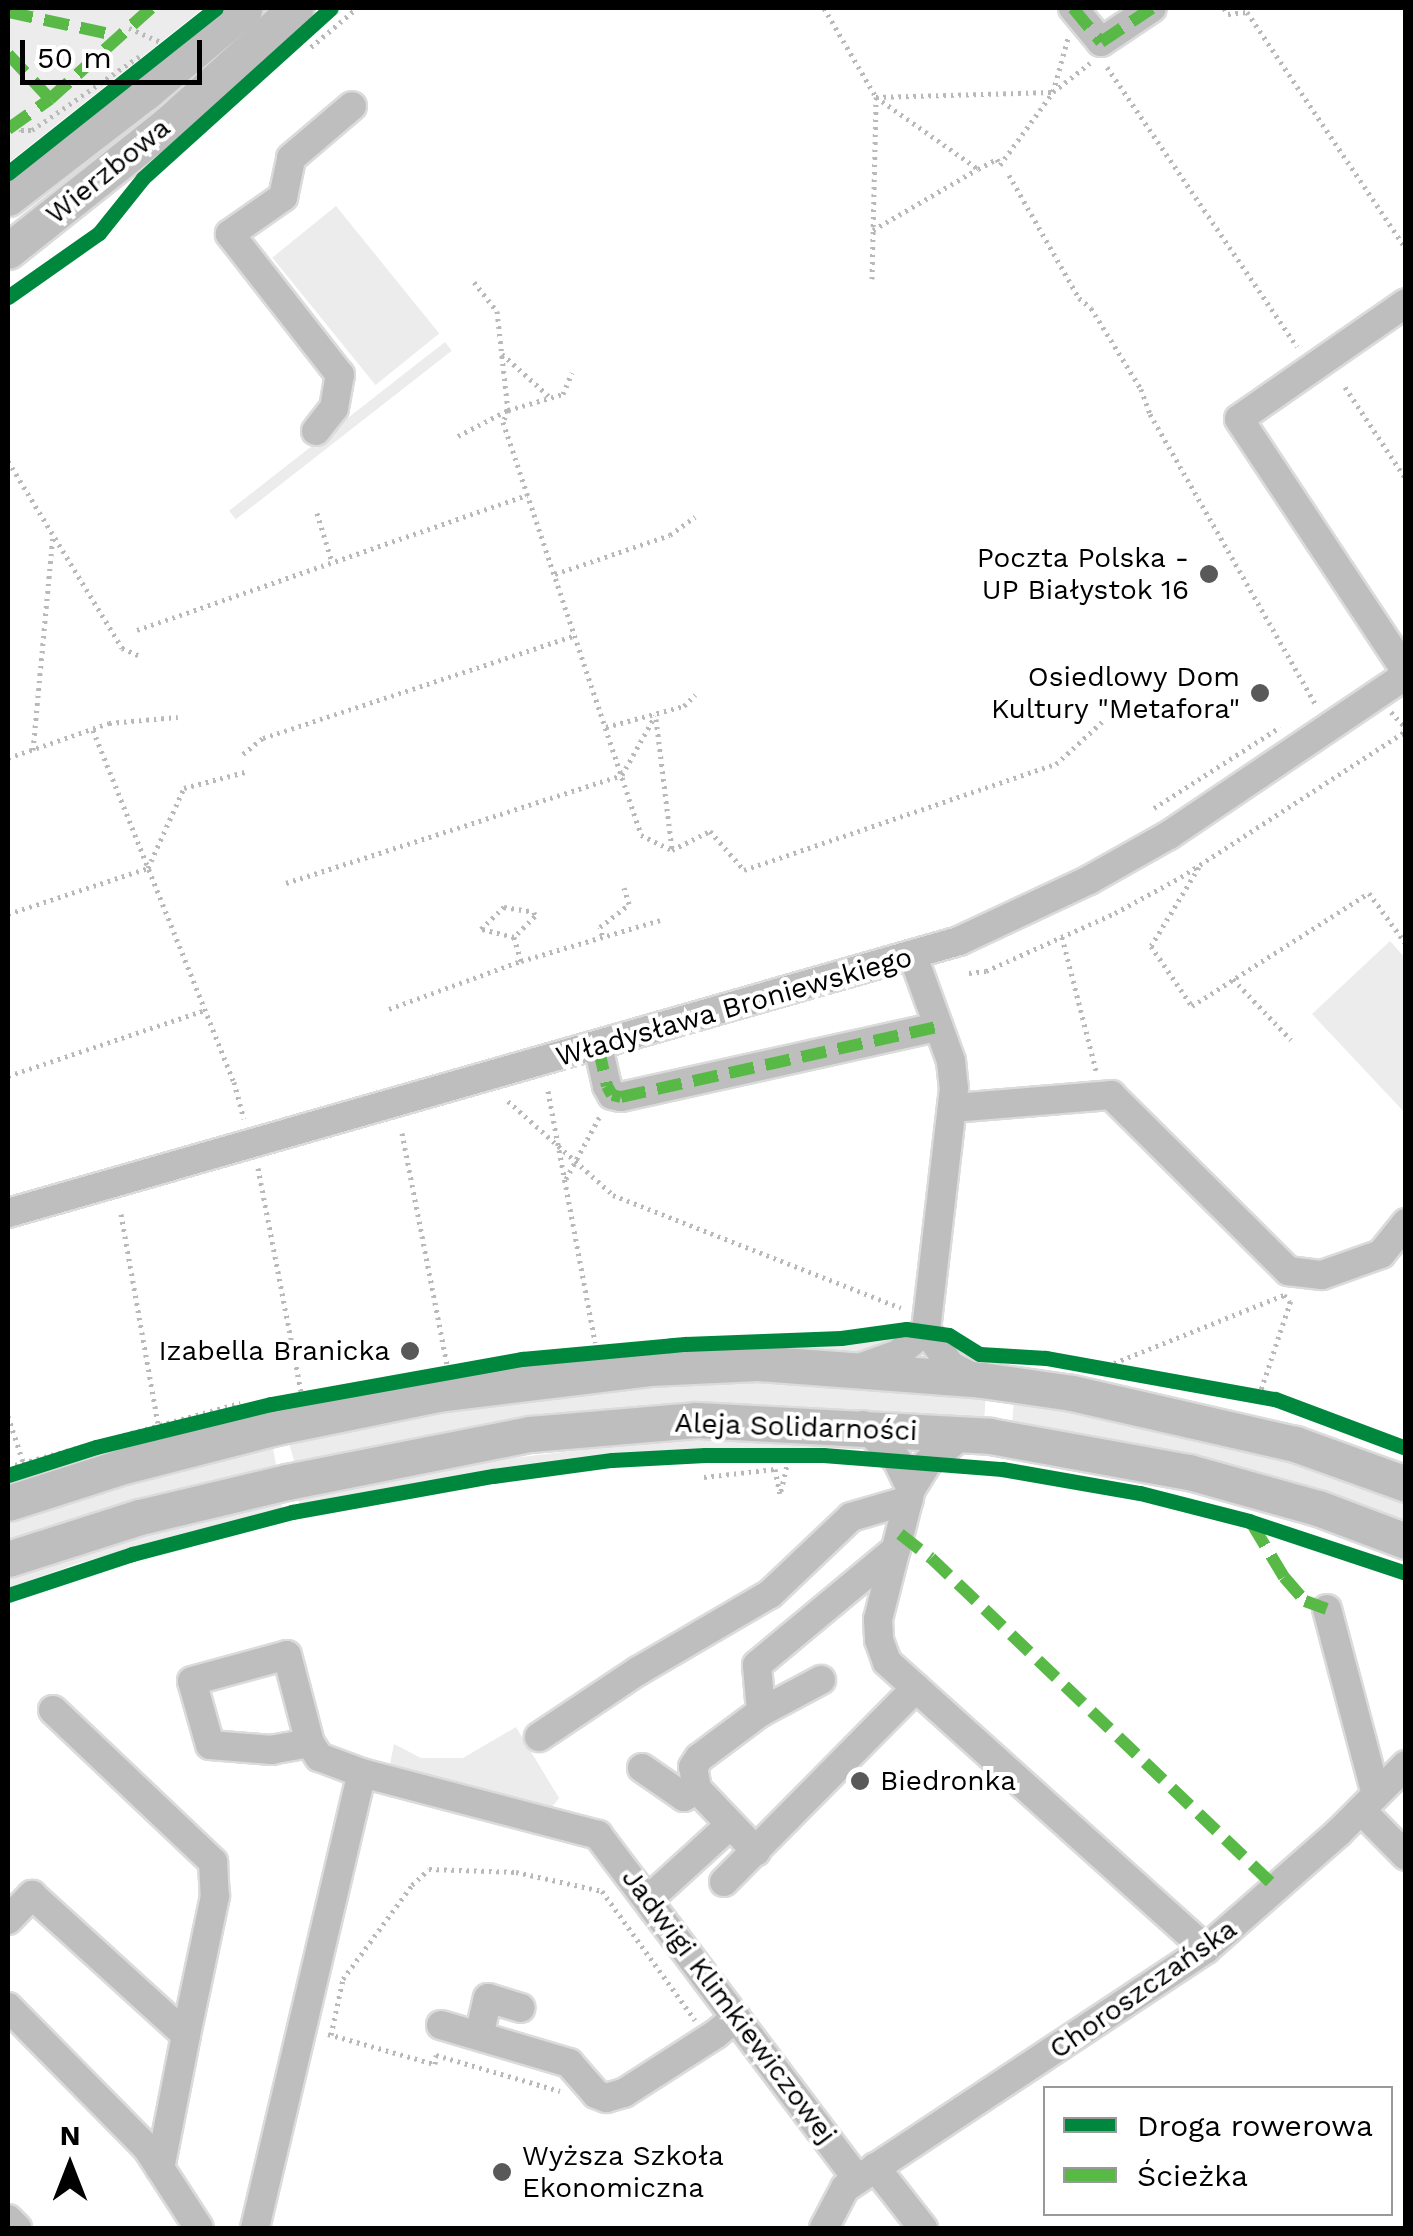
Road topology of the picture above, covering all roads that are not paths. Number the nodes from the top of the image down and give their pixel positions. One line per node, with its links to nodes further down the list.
1 (245, 8): 6 (main road, Wierzbowa)
2 (296, 8): 7 (main road, Wierzbowa)
3 (1152, 8): 4 (street)
4 (1074, 9)
5 (352, 106): 9 (street)
6 (8, 198)
7 (8, 251)
8 (1406, 303): 10 (street)
9 (316, 431)
10 (1406, 673): 11 (street, Władysława Broniewskiego)
11 (914, 956): 12 (street); 13 (street, Władysława Broniewskiego)
12 (938, 1027): 13 (street); 14 (street)
13 (598, 1046): 15 (street, Władysława Broniewskiego)
14 (954, 1108): 16 (street); 17 (street)
15 (8, 1213)
16 (1406, 1223)
17 (926, 1330): 18 (street); 19 (street)
18 (858, 1368): 19 (main road, Aleja Solidarności); 24 (main road, Aleja Solidarności)
19 (982, 1380): 22 (main road, Aleja Solidarności)
20 (863, 1426): 21 (main road, Aleja Solidarności); 23 (street); 27 (main road, Aleja Solidarności)
21 (966, 1433): 23 (street); 25 (main road, Aleja Solidarności)
22 (1406, 1484)
23 (910, 1494): 26 (street); 33 (street)
24 (8, 1503)
25 (1406, 1541)
26 (896, 1550): 30 (street); 32 (street)
27 (8, 1559)
28 (1328, 1609): 39 (street)
29 (821, 1680): 32 (street)
30 (916, 1688): 41 (street); 46 (street)
31 (53, 1710): 51 (street)
32 (761, 1712): 38 (street)
33 (539, 1737)
34 (310, 1743): 34 (street); 37 (street)
35 (1406, 1765): 39 (street, Choroszczańska)
36 (642, 1768): 38 (street)
37 (362, 1774): 44 (street, Jadwigi Klimkiewiczowej); 58 (street)
38 (697, 1789): 40 (street)
39 (1368, 1803): 42 (street); 46 (street, Choroszczańska)
40 (730, 1825): 41 (street); 44 (street)
41 (756, 1851): 43 (street)
42 (1406, 1856)
43 (724, 1882)
44 (650, 1899): 49 (street, Jadwigi Klimkiewiczowej)
45 (8, 1920): 51 (street)
46 (1206, 1949): 54 (street, Choroszczańska)
47 (8, 2007): 53 (street)
48 (521, 2008): 52 (street)
49 (736, 2017): 52 (street); 54 (street, Jadwigi Klimkiewiczowej)
50 (441, 2026): 52 (street)
51 (186, 2035): 53 (street)
52 (478, 2036)
53 (160, 2168): 57 (street)
54 (866, 2173): 59 (street, Choroszczańska); 60 (street, Jadwigi Klimkiewiczowej)
55 (8, 2219): 56 (street)
56 (17, 2228)
57 (199, 2228)
58 (255, 2228)
59 (824, 2228)
60 (922, 2228)

